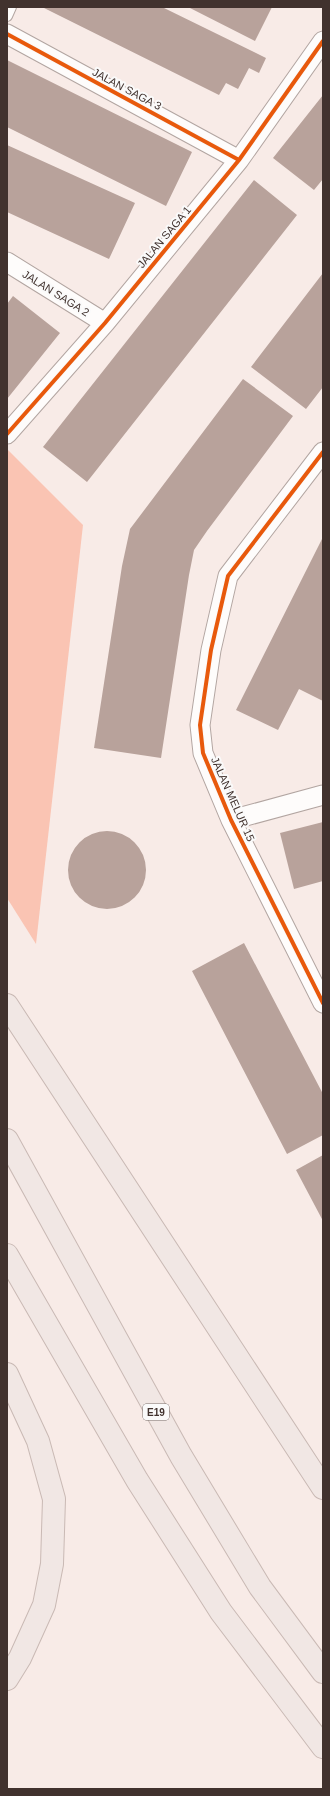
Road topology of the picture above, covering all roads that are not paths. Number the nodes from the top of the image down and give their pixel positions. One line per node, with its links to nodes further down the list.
1 (12, 7): 2 (lane)
2 (7, 16)
3 (7, 34): 5 (street, JALAN SAGA 3)
4 (323, 41): 5 (street, JALAN SAGA 1)
5 (239, 160): 7 (street, JALAN SAGA 1)
6 (7, 262): 7 (street, JALAN SAGA 2)
7 (105, 323): 8 (street, JALAN SAGA 1)
8 (7, 434)
9 (323, 452): 11 (street, JALAN MELUR 15)
10 (323, 795): 11 (street)
11 (231, 820): 12 (street, JALAN MELUR 15)
12 (323, 1003)
13 (7, 1005): 17 (highway)
14 (7, 1140): 18 (highway, E19)
15 (7, 1255): 20 (highway)
16 (7, 1374): 19 (highway)
17 (323, 1488)
18 (323, 1672)
19 (7, 1679)
20 (323, 1747)

